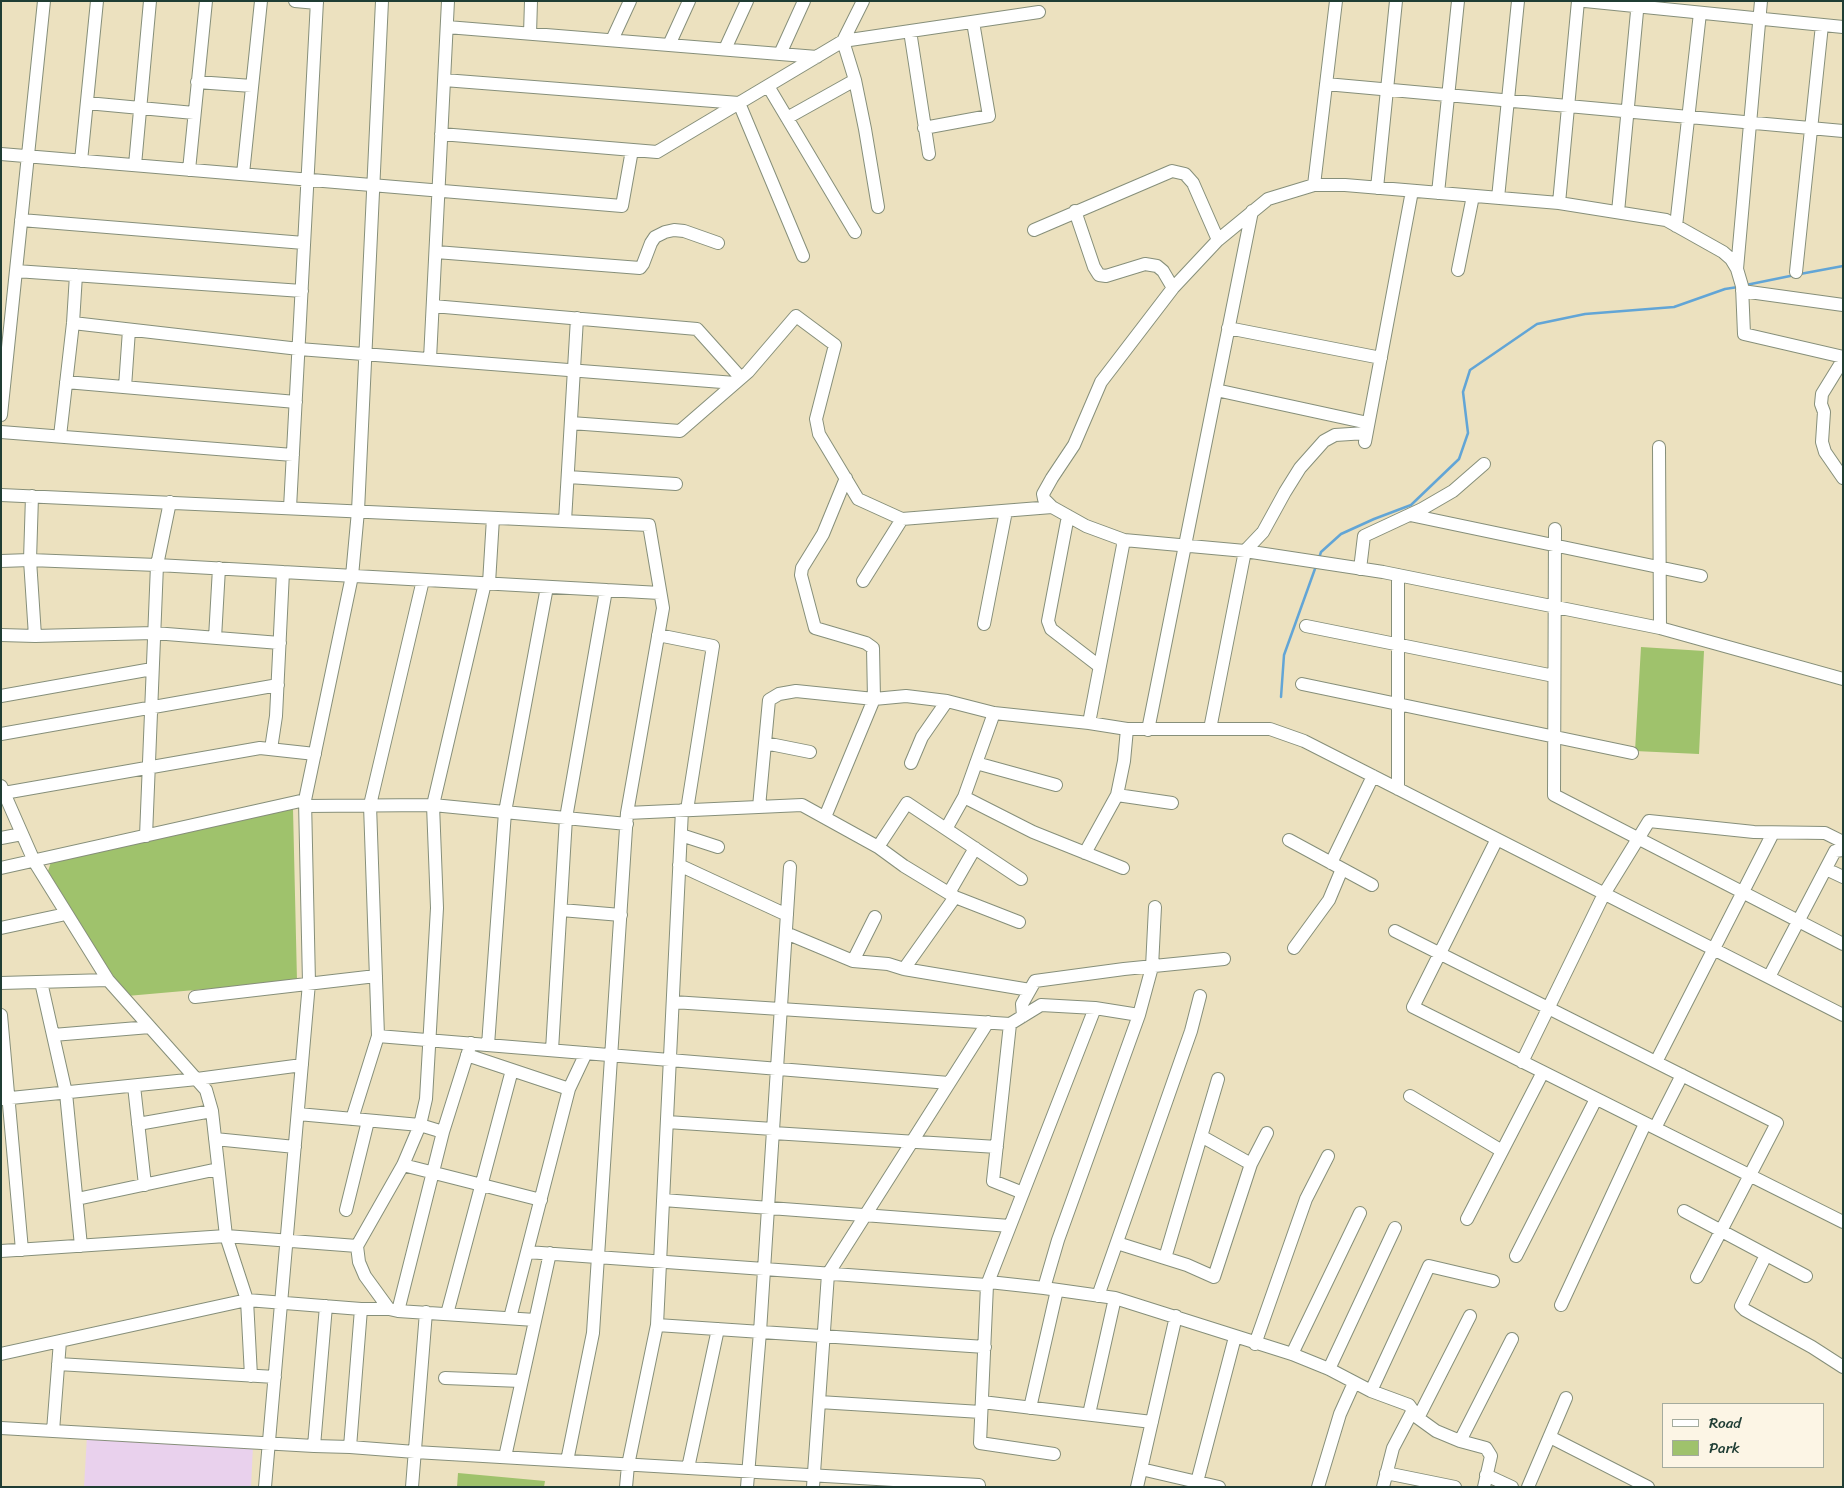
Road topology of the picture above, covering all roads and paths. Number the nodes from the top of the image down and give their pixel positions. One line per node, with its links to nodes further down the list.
1 (44, 1): 64 (street)
2 (97, 1): 48 (street)
3 (150, 1): 51 (street)
4 (206, 1): 41 (street)
5 (260, 1): 43 (street)
6 (295, 1): 21 (street)
7 (382, 1): 70 (street)
8 (448, 1): 29 (street)
9 (531, 1): 32 (street)
10 (689, 1): 35 (street)
11 (748, 1): 36 (street)
12 (804, 1): 37 (street)
13 (863, 1): 34 (street)
14 (1336, 1): 42 (street)
15 (1396, 1): 45 (street)
16 (1458, 1): 46 (street)
17 (1518, 1): 47 (street)
18 (1578, 1): 50 (street)
19 (1584, 1): 23 (street)
20 (1761, 1): 26 (street)
21 (317, 2): 69 (street)
22 (625, 2): 33 (street)
23 (1638, 4): 25 (street); 52 (street)
24 (1039, 12): 27 (street)
25 (1700, 13): 26 (street); 54 (street)
26 (1759, 19): 28 (street); 56 (street)
27 (973, 22): 31 (street); 57 (street)
28 (1822, 25): 30 (street); 58 (street)
29 (447, 27): 32 (street); 39 (street)
30 (1843, 27)
31 (910, 31): 34 (street); 57 (street)
32 (530, 34): 33 (street)
33 (612, 40): 35 (street)
34 (844, 41): 38 (street); 40 (street)
35 (669, 45): 36 (street)
36 (725, 49): 37 (street)
37 (780, 54): 38 (street)
38 (818, 57): 44 (street)
39 (444, 80): 49 (street); 60 (street)
40 (854, 80): 55 (street); 79 (street)
41 (198, 82): 43 (street); 53 (street)
42 (1326, 84): 45 (street); 71 (street)
43 (252, 86): 68 (street)
44 (768, 86): 49 (street); 55 (street)
45 (1387, 90): 46 (street); 72 (street)
46 (1448, 95): 47 (street); 75 (street)
47 (1508, 100): 50 (street); 77 (street)
48 (87, 102): 51 (street); 65 (street)
49 (739, 103): 61 (street); 91 (street)
50 (1568, 106): 52 (street); 78 (street)
51 (141, 108): 53 (street); 66 (street)
52 (1628, 112): 54 (street); 82 (street)
53 (194, 113): 67 (street)
54 (1688, 117): 56 (street); 84 (street)
55 (787, 118): 86 (street)
56 (1750, 123): 58 (street); 92 (street)
57 (924, 128): 63 (street)
58 (1811, 128): 59 (street); 95 (street)
59 (1843, 132)
60 (441, 134): 61 (street); 73 (street)
61 (632, 150): 73 (street)
62 (1, 154): 64 (street)
63 (928, 154)
64 (28, 157): 65 (street); 83 (street)
65 (81, 161): 66 (street)
66 (136, 166): 67 (street)
67 (188, 170): 68 (street)
68 (243, 174): 69 (street)
69 (308, 180): 70 (street); 89 (street)
70 (373, 185): 73 (street); 108 (street)
71 (1314, 185): 72 (street); 81 (street)
72 (1377, 188): 74 (street)
73 (439, 190): 90 (street)
74 (1412, 191): 75 (street); 109 (street)
75 (1438, 193): 76 (street)
76 (1473, 196): 77 (street); 93 (street)
77 (1498, 198): 78 (street)
78 (1559, 203): 82 (street)
79 (878, 207)
80 (1075, 211): 85 (street); 87 (street); 97 (street)
81 (1252, 211): 87 (street); 105 (street)
82 (1618, 212): 84 (street)
83 (21, 220): 89 (street); 94 (street)
84 (1676, 226): 92 (street)
85 (1034, 230)
86 (855, 232)
87 (1218, 240): 97 (street)
88 (718, 242): 90 (street)
89 (304, 243): 98 (street)
90 (436, 252): 101 (street)
91 (803, 256)
92 (1737, 269): 99 (street)
93 (1458, 270)
94 (16, 271): 96 (street); 104 (street)
95 (1796, 272)
96 (76, 275): 98 (street); 103 (street)
97 (1174, 288): 134 (street)
98 (302, 291): 107 (street)
99 (1742, 291): 100 (street); 111 (street)
100 (1843, 305)
101 (433, 306): 102 (street); 110 (street)
102 (577, 318): 112 (street); 113 (street)
103 (73, 324): 106 (street); 114 (street)
104 (6, 326): 118 (street)
105 (1228, 328): 109 (street); 116 (street)
106 (129, 330): 107 (street); 115 (street)
107 (299, 349): 108 (street); 117 (street)
108 (366, 354): 110 (street); 135 (street)
109 (1380, 358): 121 (street)
110 (430, 359): 112 (street)
111 (1843, 359): 128 (street)
112 (574, 370): 113 (street); 119 (street)
113 (738, 381): 119 (street); 127 (street)
114 (66, 382): 115 (street); 122 (street)
115 (125, 387): 117 (street)
116 (1216, 390): 121 (street); 144 (street)
117 (296, 402): 124 (street)
118 (1, 415)
119 (571, 423): 126 (street)
120 (1, 432): 122 (street)
121 (1367, 432): 146 (street)
122 (60, 436): 124 (street)
123 (1659, 447): 151 (street)
124 (293, 455): 133 (street)
125 (1484, 464): 137 (street)
126 (568, 477): 129 (street); 141 (street)
127 (846, 478): 140 (street); 181 (street)
128 (1843, 478)
129 (676, 484)
130 (1, 494): 131 (street)
131 (32, 496): 132 (street); 147 (street)
132 (170, 502): 133 (street); 149 (street)
133 (290, 508): 135 (street)
134 (1052, 508): 136 (street); 138 (street)
135 (358, 511): 139 (street); 155 (street)
136 (1006, 511): 140 (street); 164 (street)
137 (1410, 515): 145 (street); 152 (street)
138 (1068, 516): 143 (street); 174 (street)
139 (493, 518): 141 (street); 159 (street)
140 (902, 519): 158 (street)
141 (565, 521): 162 (street)
142 (1555, 529): 145 (street)
143 (1124, 540): 144 (street); 174 (street)
144 (1184, 545): 146 (street); 189 (street)
145 (1555, 546): 151 (street); 163 (street)
146 (1245, 551): 152 (street); 188 (street)
147 (30, 560): 148 (street); 149 (street); 170 (street)
148 (1, 561)
149 (158, 565): 150 (street); 167 (street)
150 (219, 568): 153 (street); 171 (street)
151 (1659, 568): 156 (street); 166 (street)
152 (1360, 569): 154 (street)
153 (283, 572): 155 (street); 172 (street)
154 (1398, 575): 163 (street); 173 (street)
155 (352, 576): 157 (street); 196 (street)
156 (1701, 576)
157 (423, 580): 159 (street); 208 (street)
158 (863, 581)
159 (487, 583): 160 (street); 209 (street)
160 (547, 587): 161 (street); 212 (street)
161 (606, 590): 162 (street); 213 (street)
162 (660, 593): 169 (street)
163 (1555, 607): 166 (street); 176 (street)
164 (984, 624)
165 (1306, 626): 173 (street)
166 (1660, 628): 177 (street)
167 (154, 633): 170 (street); 171 (street); 175 (street)
168 (1, 635): 170 (street)
169 (658, 635): 211 (street); 215 (street)
170 (35, 636)
171 (215, 638): 172 (street)
172 (280, 643): 179 (street)
173 (1398, 644): 176 (street); 183 (street)
174 (1099, 666): 186 (street)
175 (152, 669): 180 (street); 184 (street)
176 (1554, 676): 191 (street)
177 (1843, 679)
178 (1302, 684): 183 (street)
179 (278, 685): 184 (street); 193 (street)
180 (1, 696)
181 (874, 699): 182 (street); 192 (street); 214 (street)
182 (947, 701): 185 (street); 197 (street)
183 (1398, 704): 191 (street); 203 (street)
184 (151, 706): 190 (street); 199 (street)
185 (994, 713): 186 (street); 198 (street)
186 (1089, 723): 187 (street)
187 (1127, 729): 189 (street); 204 (street)
188 (1210, 729): 189 (street); 200 (street)
189 (1148, 730)
190 (1, 734)
191 (1554, 737): 195 (street); 222 (street)
192 (765, 744): 194 (street); 210 (street)
193 (271, 749): 196 (street); 199 (street)
194 (810, 752)
195 (1632, 753)
196 (315, 754): 206 (street)
197 (911, 763)
198 (976, 763): 201 (street); 205 (street)
199 (149, 767): 202 (street); 219 (street)
200 (1373, 776): 203 (street); 233 (street)
201 (1056, 785)
202 (3, 789): 218 (street)
203 (1398, 789): 224 (street)
204 (1117, 795): 207 (street); 230 (street)
205 (964, 797): 216 (street); 230 (street)
206 (305, 803): 208 (street); 219 (street); 268 (street)
207 (1172, 803)
208 (370, 805): 209 (street); 263 (street)
209 (433, 805): 212 (street); 285 (street)
210 (759, 807): 211 (street); 214 (street)
211 (685, 810): 215 (street); 220 (street)
212 (505, 812): 213 (street); 286 (street)
213 (566, 818): 215 (street); 245 (street)
214 (825, 818): 227 (street)
215 (627, 819): 247 (street)
216 (946, 829): 227 (street); 228 (street)
217 (1773, 833): 222 (street); 225 (street); 241 (street)
218 (22, 834): 221 (street); 231 (street)
219 (146, 836): 231 (street)
220 (681, 836): 226 (street); 232 (street)
221 (1, 838)
222 (1638, 838): 241 (street); 242 (street)
223 (1289, 840): 233 (street)
224 (1498, 840): 242 (street); 258 (street)
225 (1843, 842)
226 (718, 847)
227 (878, 847): 243 (street)
228 (975, 848): 239 (street); 243 (street)
229 (1843, 850): 237 (street)
230 (1085, 853): 236 (street)
231 (34, 861): 235 (street); 246 (street)
232 (679, 865): 248 (street); 272 (street)
233 (1336, 866): 240 (street); 256 (street)
234 (790, 867): 248 (street)
235 (1, 868)
236 (1123, 868)
237 (1826, 869): 238 (street); 250 (street)
238 (1843, 877)
239 (1021, 879)
240 (1372, 885)
241 (1743, 892): 250 (street); 257 (street)
242 (1604, 894): 257 (street); 274 (street)
243 (952, 895): 251 (street); 262 (street)
244 (1155, 907): 261 (street)
245 (561, 910): 247 (street); 288 (street)
246 (66, 914): 252 (street); 265 (street)
247 (621, 915): 290 (street)
248 (787, 915): 254 (street)
249 (875, 917): 260 (street)
250 (1798, 921): 255 (street); 264 (street)
251 (1019, 922)
252 (1, 928)
253 (1395, 931): 258 (street)
254 (786, 933): 260 (street); 275 (street)
255 (1843, 944)
256 (1294, 948)
257 (1714, 949): 264 (street); 293 (street)
258 (1440, 953): 274 (street); 292 (street)
259 (1224, 959): 261 (street)
260 (853, 961): 262 (street)
261 (1152, 967): 269 (street); 277 (street)
262 (904, 969): 269 (street)
263 (376, 976): 268 (street); 284 (street)
264 (1768, 978): 278 (street)
265 (108, 980): 266 (street); 282 (street)
266 (41, 982): 267 (street); 283 (street)
267 (1, 983)
268 (309, 984): 271 (street); 294 (street)
269 (1030, 990): 279 (street)
270 (1200, 996): 349 (street)
271 (195, 997)
272 (673, 1002): 275 (street); 291 (street)
273 (1095, 1008): 277 (street); 279 (street); 333 (street)
274 (1548, 1008): 292 (street); 293 (street)
275 (781, 1009): 280 (street); 295 (street)
276 (1, 1015): 306 (street)
277 (1139, 1015): 367 (street)
278 (1843, 1015)
279 (1023, 1016): 281 (street)
280 (988, 1022): 281 (street); 301 (street)
281 (1010, 1024): 322 (street)
282 (150, 1028): 283 (street); 299 (street)
283 (53, 1035): 304 (street)
284 (378, 1036): 285 (street); 310 (street)
285 (430, 1040): 287 (street); 314 (street)
286 (488, 1045): 287 (street); 288 (street)
287 (469, 1049): 296 (street); 317 (street)
288 (552, 1050): 289 (street)
289 (586, 1053): 290 (street); 303 (street)
290 (611, 1055): 291 (street); 358 (street)
291 (670, 1060): 295 (street); 312 (street)
292 (1522, 1062): 297 (street)
293 (1656, 1062): 298 (street)
294 (302, 1065): 299 (street); 309 (street)
295 (777, 1069): 301 (street); 316 (street)
296 (512, 1070): 303 (street); 332 (street)
297 (1543, 1072): 307 (street); 324 (street)
298 (1682, 1075): 315 (street); 330 (street)
299 (197, 1079): 302 (street); 308 (street)
300 (1218, 1080): 319 (street)
301 (949, 1084): 321 (street)
302 (134, 1086): 304 (street); 313 (street)
303 (569, 1088): 335 (street)
304 (66, 1093): 306 (street); 334 (street)
305 (1410, 1096): 324 (street)
306 (5, 1099): 352 (street)
307 (1596, 1099): 315 (street); 357 (street)
308 (212, 1111): 313 (street); 320 (street)
309 (298, 1114): 310 (street); 323 (street)
310 (352, 1119): 311 (street)
311 (368, 1121): 314 (street); 338 (street)
312 (667, 1122): 316 (street); 336 (street)
313 (138, 1124): 331 (street)
314 (420, 1125): 317 (street); 327 (street)
315 (1650, 1126): 330 (street); 373 (street)
316 (773, 1131): 321 (street); 337 (street)
317 (443, 1132): 329 (street)
318 (1267, 1133): 326 (street)
319 (1201, 1136): 326 (street); 359 (street)
320 (215, 1139): 323 (street); 328 (street)
321 (912, 1142): 322 (street); 341 (street)
322 (997, 1146): 333 (street)
323 (295, 1147): 348 (street)
324 (1502, 1152): 342 (street)
325 (1328, 1156): 390 (street)
326 (1251, 1164): 359 (street)
327 (403, 1165): 329 (street); 351 (street)
328 (218, 1169): 331 (street); 347 (street)
329 (432, 1172): 332 (street); 376 (street)
330 (1750, 1176): 343 (street); 346 (street)
331 (145, 1185): 334 (street)
332 (482, 1185): 335 (street); 378 (street)
333 (1023, 1193): 344 (street)
334 (77, 1199): 350 (street)
335 (541, 1200): 354 (street)
336 (663, 1200): 337 (street); 360 (street)
337 (768, 1208): 341 (street); 361 (street)
338 (346, 1210)
339 (1684, 1211): 346 (street)
340 (1360, 1213): 393 (street)
341 (865, 1215): 344 (street); 362 (street)
342 (1467, 1219)
343 (1843, 1222)
344 (1010, 1226): 366 (street)
345 (1395, 1228): 396 (street)
346 (1721, 1231): 356 (street); 364 (street)
347 (226, 1236): 348 (street); 350 (street); 371 (street)
348 (286, 1242): 351 (street); 372 (street)
349 (1117, 1243): 359 (street); 369 (street)
350 (81, 1246): 352 (street)
351 (357, 1246): 376 (street)
352 (22, 1250): 353 (street)
353 (1, 1251)
354 (527, 1252): 355 (street); 381 (street)
355 (550, 1253): 358 (street); 382 (street)
356 (1766, 1255): 363 (street); 395 (street)
357 (1516, 1256)
358 (598, 1257): 360 (street); 420 (street)
359 (1165, 1258)
360 (660, 1261): 361 (street); 383 (street)
361 (764, 1269): 362 (street); 385 (street)
362 (828, 1274): 366 (street); 386 (street)
363 (1806, 1276)
364 (1697, 1277)
365 (1493, 1281): 402 (street)
366 (988, 1284): 367 (street); 391 (street)
367 (1044, 1288): 368 (street)
368 (1057, 1290): 369 (street); 406 (street)
369 (1098, 1296): 370 (street)
370 (1115, 1298): 379 (street); 407 (street)
371 (246, 1300): 372 (street); 389 (street); 397 (street)
372 (281, 1303): 374 (street); 398 (street)
373 (1561, 1305)
374 (326, 1306): 375 (street); 415 (street)
375 (360, 1309): 376 (street); 416 (street)
376 (393, 1310): 377 (street)
377 (426, 1312): 378 (street); 417 (street)
378 (447, 1314): 381 (street)
379 (1176, 1316): 387 (street); 409 (street)
380 (1470, 1316): 408 (street)
381 (510, 1318): 382 (street)
382 (535, 1320): 400 (street)
383 (657, 1325): 384 (street); 421 (street)
384 (718, 1329): 385 (street); 422 (street)
385 (760, 1332): 386 (street); 424 (street)
386 (824, 1336): 391 (street); 404 (street)
387 (1235, 1337): 390 (street); 428 (street)
388 (1512, 1340): 413 (street)
389 (60, 1341): 392 (street); 394 (street)
390 (1255, 1344): 393 (street)
391 (984, 1347): 405 (street)
392 (1, 1354)
393 (1292, 1354): 396 (street)
394 (58, 1364): 397 (street); 411 (street)
395 (1843, 1367)
396 (1329, 1369): 401 (street)
397 (251, 1376): 398 (street)
398 (275, 1377): 414 (street)
399 (445, 1378): 400 (street)
400 (521, 1381): 419 (street)
401 (1354, 1383): 402 (street); 435 (street)
402 (1371, 1391): 408 (street)
403 (1566, 1398): 412 (street)
404 (819, 1402): 405 (street); 426 (street)
405 (982, 1407): 406 (street); 418 (street)
406 (1030, 1408): 407 (street)
407 (1089, 1414): 409 (street)
408 (1416, 1414): 413 (street); 425 (street)
409 (1152, 1422): 423 (street)
410 (1, 1428): 411 (street)
411 (53, 1431): 414 (street)
412 (1550, 1437): 439 (street); 440 (street)
413 (1460, 1441): 427 (street)
414 (269, 1444): 415 (street); 429 (street)
415 (314, 1446): 416 (street)
416 (350, 1446): 417 (street)
417 (415, 1452): 419 (street); 430 (street)
418 (1054, 1454)
419 (505, 1457): 420 (street)
420 (567, 1461): 421 (street)
421 (628, 1465): 422 (street); 431 (street)
422 (688, 1468): 424 (street)
423 (1141, 1469): 428 (street); 434 (street)
424 (748, 1472): 426 (street); 432 (street)
425 (1386, 1473): 436 (street); 437 (street)
426 (813, 1481): 433 (street)
427 (1485, 1481): 438 (street)
428 (1207, 1485)
429 (265, 1487)
430 (412, 1487)
431 (626, 1487)
432 (747, 1487)
433 (979, 1487)
434 (1137, 1487)
435 (1318, 1487)
436 (1383, 1487)
437 (1455, 1487)
438 (1512, 1487)
439 (1528, 1487)
440 (1648, 1487)

